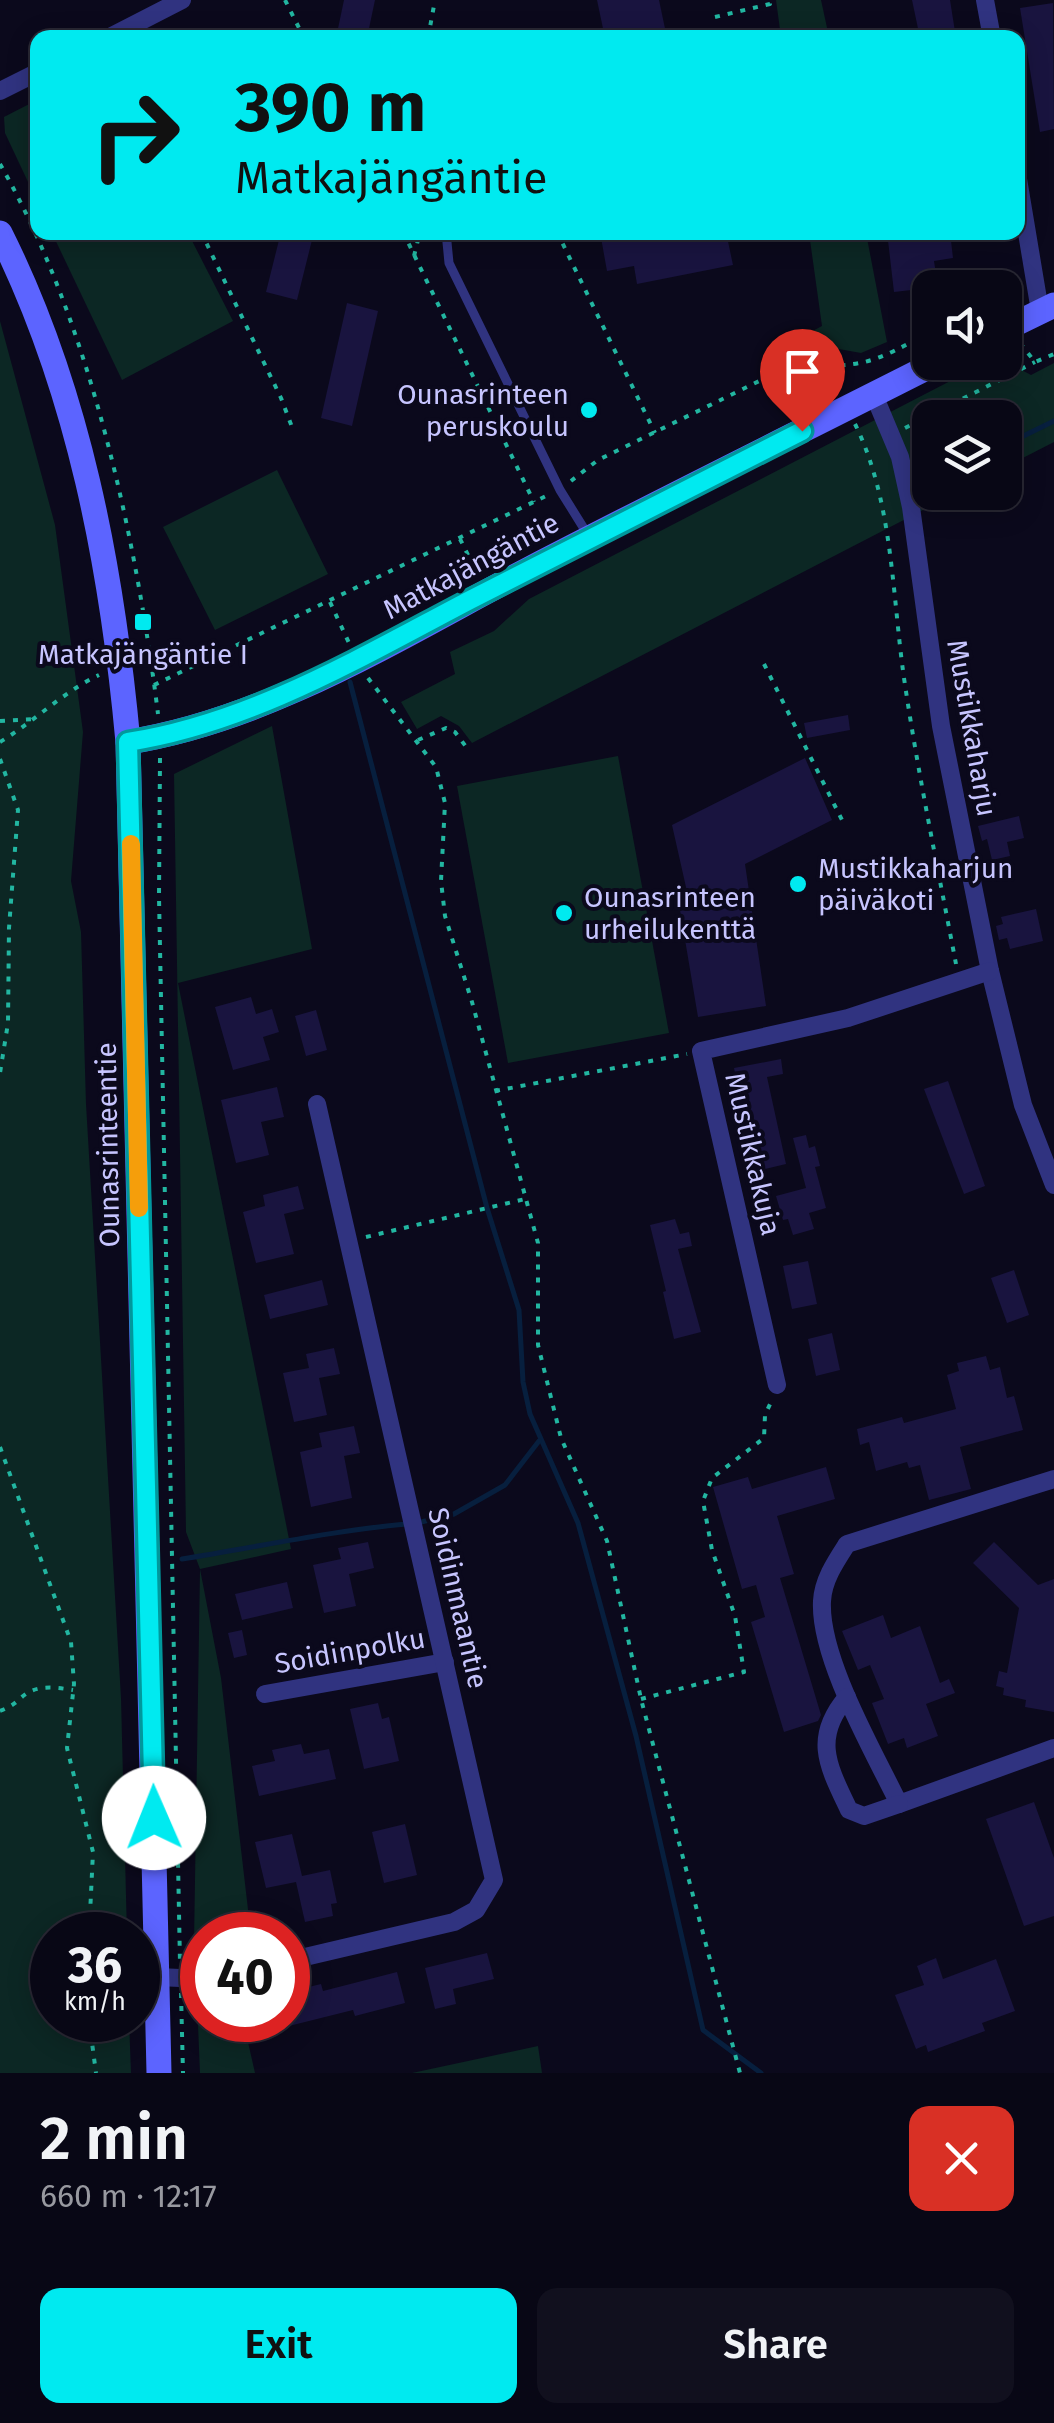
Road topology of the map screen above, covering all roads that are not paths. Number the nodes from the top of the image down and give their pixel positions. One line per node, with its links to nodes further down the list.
1 (182, 0): 3 (street)
2 (985, 0): 4 (street)
3 (124, 30)
4 (991, 30)
5 (30, 76): 6 (street)
6 (0, 91)
7 (1025, 210): 10 (street)
8 (0, 234): 15 (street, Ounasrinteentie)
9 (447, 240): 14 (lane)
10 (1047, 308): 11 (street)
11 (1022, 320)
12 (912, 375): 13 (street, Matkajängäntie)
13 (874, 395): 14 (street, Matkajängäntie); 16 (street, Mustikkaharju)
14 (590, 538): 15 (street, Matkajängäntie)
15 (128, 742): 26 (street, Ounasrinteentie)
16 (990, 971): 18 (street, Mustikkaharju); 19 (street, Mustikkakuja)
17 (317, 1104): 21 (street, Soidinmaantie)
18 (1054, 1185)
19 (777, 1385)
20 (1054, 1479): 23 (street)
21 (445, 1662): 22 (street, Soidinpolku); 27 (street, Soidinmaantie)
22 (265, 1694)
23 (847, 1696): 25 (street); 25 (street)
24 (1054, 1748): 25 (street)
25 (899, 1804)
26 (156, 1912)
27 (310, 1955)
28 (159, 2042): 29 (street, Ounasrinteentie)
29 (160, 2073)

